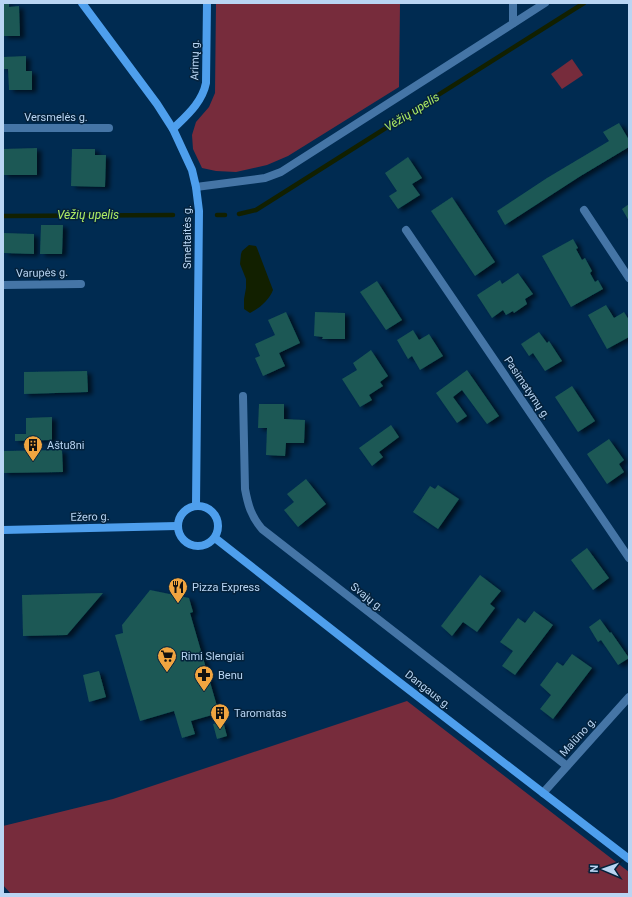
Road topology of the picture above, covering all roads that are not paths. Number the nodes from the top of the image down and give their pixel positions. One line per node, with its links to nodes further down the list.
1 (82, 3): 8 (main road, Smeltaitės g.)
2 (207, 3): 8 (main road, Arimų g.)
3 (513, 3): 5 (street)
4 (545, 3): 5 (street)
5 (513, 23): 9 (street)
6 (3, 128): 7 (street, Versmelės g.)
7 (108, 128)
8 (173, 129): 9 (main road, Smeltaitės g.)
9 (196, 187): 16 (main road, Smeltaitės g.)
10 (584, 210): 12 (street)
11 (406, 230): 20 (street, Pasimatymų g.)
12 (629, 278)
13 (80, 284): 14 (street, Varupės g.)
14 (3, 285)
15 (243, 396): 22 (street, Svajų g.)
16 (196, 506): 17 (main road); 19 (main road)
17 (177, 526): 18 (main road, Ežero g.); 19 (main road)
18 (3, 530)
19 (215, 538): 23 (main road, Dangaus g.)
20 (629, 558)
21 (629, 697): 22 (street, Malūno g.)
22 (567, 766): 23 (street, Malūno g.)
23 (543, 792): 24 (main road, Dangaus g.)
24 (629, 859)

